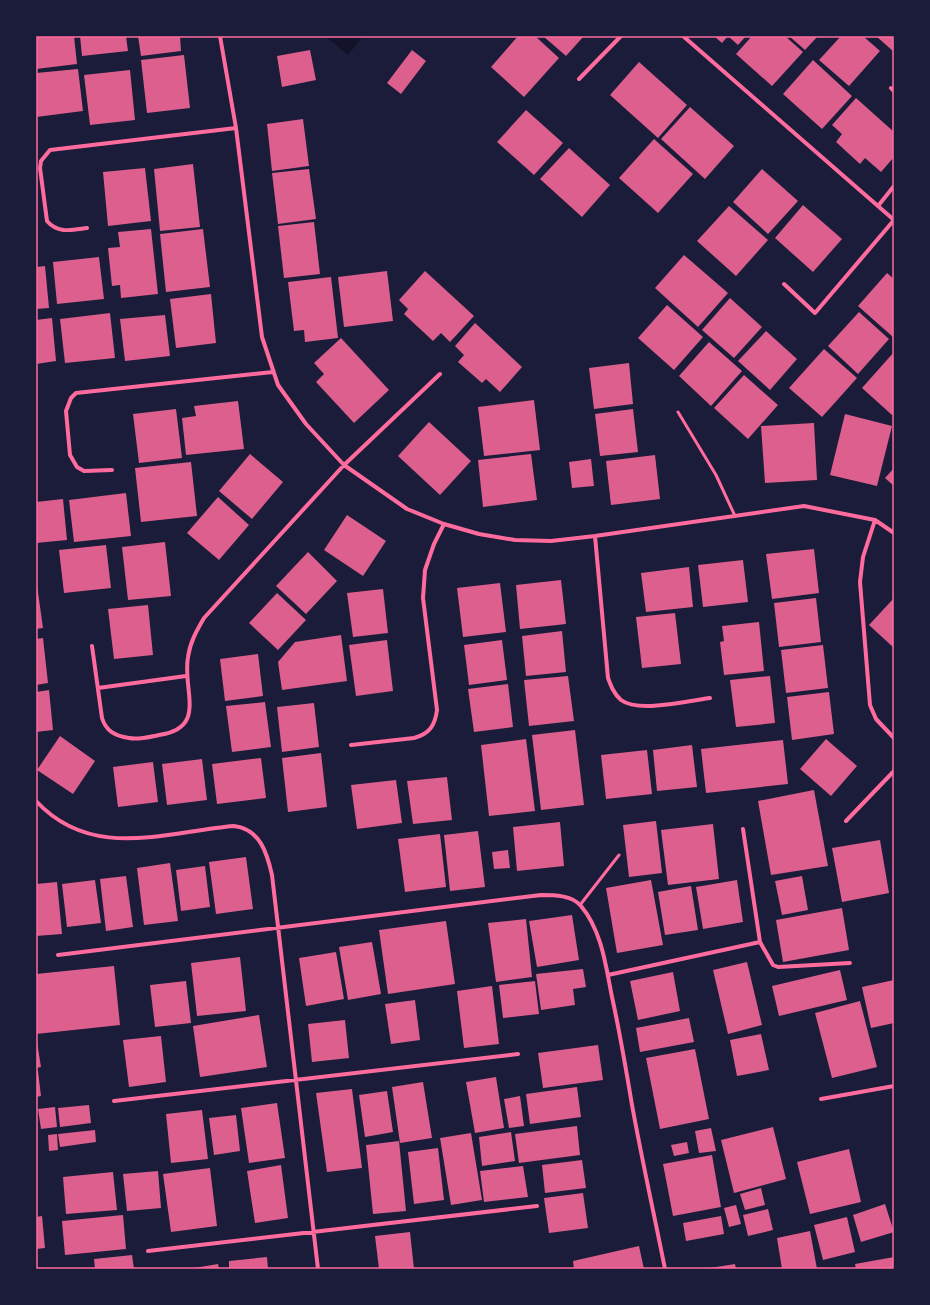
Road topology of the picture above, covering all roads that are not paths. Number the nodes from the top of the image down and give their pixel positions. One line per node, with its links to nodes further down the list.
1 (220, 36): 5 (street)
2 (621, 36): 4 (street)
3 (683, 36): 7 (street)
4 (579, 78)
5 (236, 128): 9 (street); 11 (street)
6 (894, 186): 7 (street)
7 (878, 206): 8 (street)
8 (894, 220): 10 (street)
9 (87, 228)
10 (784, 284)
11 (273, 372): 14 (street); 15 (street)
12 (440, 374): 14 (street)
13 (678, 412): 16 (lane)
14 (344, 465): 18 (street); 22 (street)
15 (112, 470)
16 (735, 516): 17 (street); 20 (street)
17 (875, 520): 19 (street); 25 (street)
18 (444, 524): 20 (street); 26 (street)
19 (894, 533)
20 (595, 536): 24 (street)
21 (92, 646): 23 (street)
22 (186, 676): 23 (street); 23 (street)
23 (98, 688)
24 (710, 698)
25 (894, 738)
26 (352, 745)
27 (894, 771): 29 (street)
28 (36, 801): 33 (street)
29 (846, 821)
30 (743, 829): 34 (street)
31 (619, 855): 32 (lane)
32 (580, 905): 33 (street); 37 (street)
33 (278, 928): 35 (street); 39 (street)
34 (760, 942): 36 (street); 37 (street)
35 (58, 955)
36 (850, 964)
37 (608, 975): 47 (street)
38 (518, 1054): 39 (street)
39 (296, 1080): 42 (street); 44 (street)
40 (894, 1086): 41 (street)
41 (821, 1099)
42 (114, 1101)
43 (537, 1206): 44 (street)
44 (313, 1232): 45 (street); 46 (street)
45 (148, 1251)
46 (318, 1269)
47 (665, 1269)

